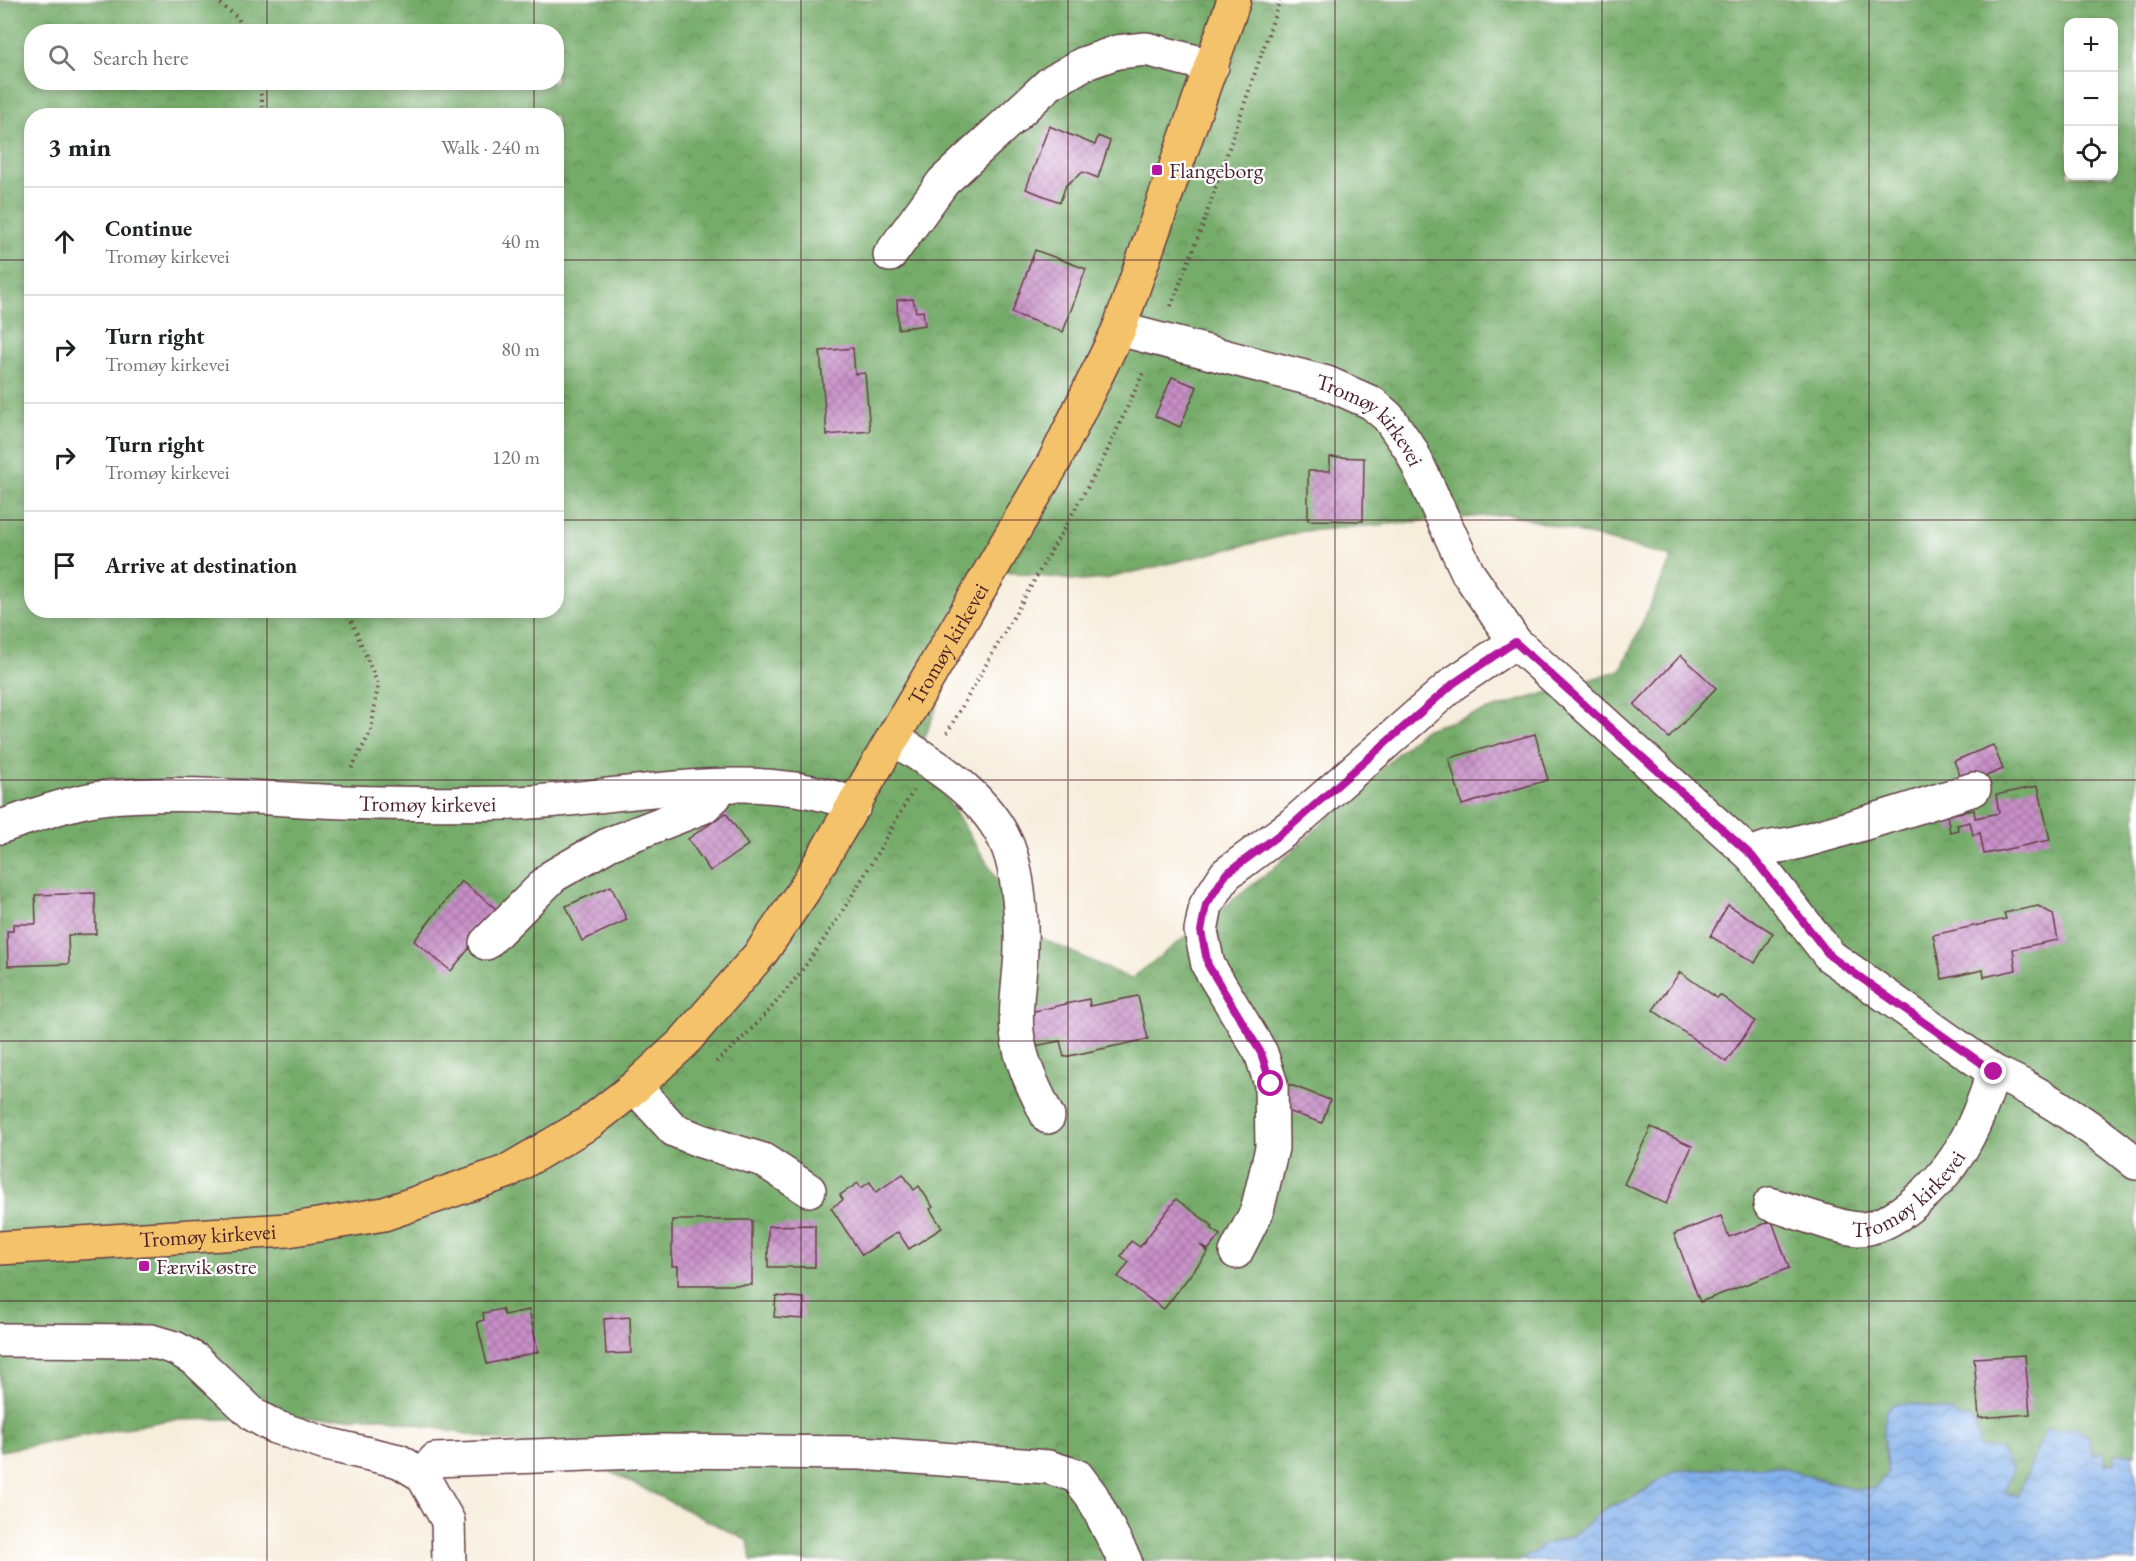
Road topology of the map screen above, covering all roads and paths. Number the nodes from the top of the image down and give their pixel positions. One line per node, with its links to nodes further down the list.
1 (216, 0): 3 (path)
2 (1234, 0): 4 (main road, Tromøy kirkevei)
3 (241, 24)
4 (1212, 66): 7 (street); 8 (main road, Tromøy kirkevei)
5 (260, 90): 6 (path)
6 (263, 108)
7 (890, 255)
8 (1119, 328): 10 (street, Tromøy kirkevei); 11 (main road, Tromøy kirkevei)
9 (350, 618): 14 (path)
10 (1515, 642): 17 (street, Tromøy kirkevei); 26 (street)
11 (894, 739): 15 (main road, Tromøy kirkevei); 21 (street)
12 (718, 786): 14 (street, Tromøy kirkevei); 15 (street, Tromøy kirkevei); 18 (street)
13 (1974, 789): 17 (street)
14 (347, 802): 16 (street, Tromøy kirkevei)
15 (855, 805): 20 (main road, Tromøy kirkevei)
16 (0, 827)
17 (1752, 856): 19 (street, Tromøy kirkevei)
18 (486, 943)
19 (1994, 1072): 22 (street, Tromøy kirkevei); 24 (street, Tromøy kirkevei)
20 (635, 1087): 23 (street); 25 (main road, Tromøy kirkevei)
21 (1048, 1117)
22 (2136, 1163)
23 (809, 1190)
24 (1770, 1204)
25 (0, 1248)
26 (1236, 1252)
27 (0, 1340): 28 (street)
28 (422, 1475): 29 (street); 30 (street)
29 (449, 1561)
30 (1125, 1561)

